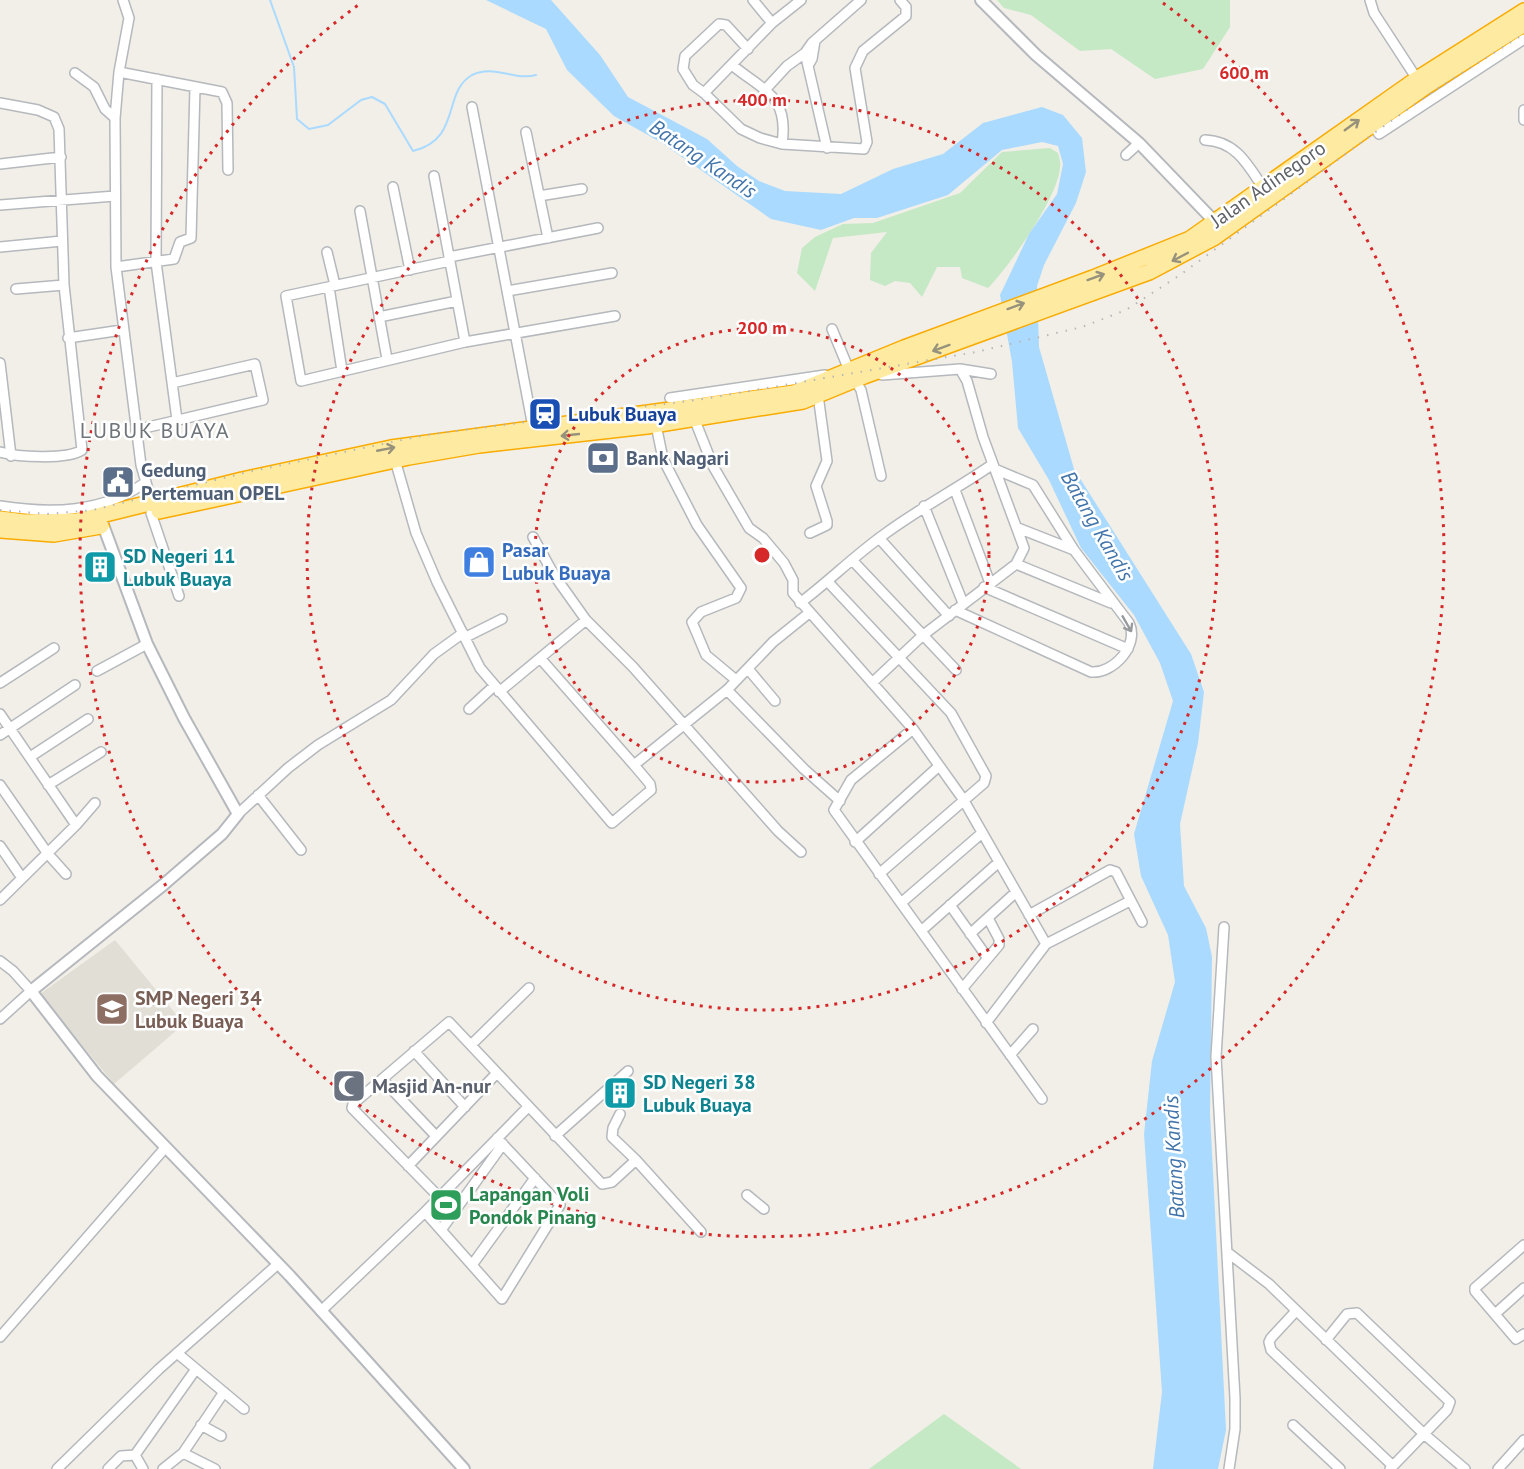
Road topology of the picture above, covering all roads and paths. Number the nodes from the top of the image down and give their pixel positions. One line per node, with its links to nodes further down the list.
1 (123, 0): 15 (street)
2 (753, 0): 8 (street)
3 (801, 0): 8 (street)
4 (861, 0): 10 (street)
5 (900, 0): 33 (street)
6 (981, 0): 31 (street)
7 (1370, 0): 18 (street)
8 (772, 23): 11 (street)
9 (1524, 25): 18 (highway, Jalan Adinegoro); 23 (highway, Jalan Adinegoro); 28 (street)
10 (815, 41): 12 (street); 13 (street)
11 (748, 49): 14 (street); 21 (street)
12 (805, 53): 13 (street); 20 (street)
13 (809, 64): 33 (street)
14 (732, 65): 20 (street); 21 (street)
15 (119, 72): 17 (street); 26 (street)
16 (75, 73): 26 (street)
17 (157, 79): 19 (street); 55 (street)
18 (1417, 79): 23 (highway, Jalan Adinegoro)
19 (195, 87): 37 (street); 55 (street)
20 (764, 91): 32 (street)
21 (704, 93): 32 (street)
22 (0, 103): 35 (street)
23 (1393, 103): 28 (highway, Jalan Adinegoro); 41 (highway, Jalan Adinegoro, one-way to 23)
24 (472, 107): 52 (street)
25 (1524, 110): 27 (street)
26 (115, 118): 42 (street)
27 (1524, 120)
28 (1372, 125): 65 (highway, Jalan Adinegoro, one-way to 65)
29 (526, 132): 43 (street)
30 (1205, 140): 41 (street)
31 (1139, 143): 34 (street); 47 (street)
32 (782, 144): 33 (street)
33 (827, 148)
34 (1126, 155)
35 (61, 157): 36 (street); 44 (street)
36 (0, 164)
37 (228, 171)
38 (434, 176): 54 (street)
39 (393, 188): 57 (street)
40 (582, 189): 43 (street)
41 (1264, 189): 47 (highway, Jalan Adinegoro)
42 (115, 196): 44 (street); 56 (street)
43 (539, 196): 49 (street)
44 (62, 200): 45 (street); 50 (street)
45 (0, 205)
46 (360, 211): 59 (street)
47 (1215, 222): 65 (highway, Jalan Adinegoro, one-way to 47)
48 (598, 228): 49 (street)
49 (548, 238): 52 (street)
50 (62, 241): 51 (street); 60 (street)
51 (0, 247)
52 (498, 247): 54 (street); 63 (street)
53 (327, 252): 61 (street)
54 (449, 259): 57 (street); 64 (street)
55 (156, 262): 56 (street); 79 (street)
56 (116, 267): 69 (street)
57 (410, 270): 59 (street)
58 (612, 273): 63 (street)
59 (371, 278): 61 (street); 67 (street)
60 (64, 285): 62 (street); 71 (street)
61 (332, 286): 76 (street); 76 (street)
62 (16, 289)
63 (507, 291): 70 (street)
64 (457, 301): 67 (street); 72 (street)
65 (1042, 304): 77 (highway, Jalan Adinegoro)
66 (615, 316): 70 (street)
67 (379, 317): 73 (street)
68 (832, 329): 77 (street)
69 (123, 330): 71 (street); 87 (street)
70 (516, 333): 72 (street); 86 (street)
71 (68, 338): 89 (street)
72 (465, 342): 73 (street)
73 (387, 359): 76 (street)
74 (0, 363): 89 (street)
75 (960, 369): 77 (street); 78 (street); 91 (street)
76 (342, 371)
77 (853, 374): 80 (highway); 81 (street); 84 (highway); 92 (street)
78 (991, 374)
79 (172, 383): 83 (street); 83 (street)
80 (818, 395): 82 (highway); 102 (street)
81 (670, 398)
82 (694, 418): 84 (highway); 111 (street)
83 (177, 420): 87 (street)
84 (650, 421): 85 (highway); 128 (street)
85 (624, 422): 86 (highway); 90 (highway, one-way to 90)
86 (533, 427): 97 (highway, one-way to 86)
87 (136, 430): 93 (street)
88 (0, 452): 89 (street)
89 (11, 456)
90 (395, 460): 97 (highway); 118 (street)
91 (995, 467): 94 (street); 101 (street); 105 (street)
92 (881, 476)
93 (146, 482): 95 (street); 97 (street)
94 (955, 490): 96 (street); 109 (street)
95 (0, 506)
96 (924, 506): 104 (street); 112 (street)
97 (152, 508): 99 (highway); 100 (highway); 110 (street)
98 (5, 525): 100 (highway)
99 (103, 525): 100 (highway); 120 (street)
100 (35, 528)
101 (1018, 528): 105 (street); 107 (street)
102 (810, 533)
103 (533, 537): 117 (street)
104 (879, 538): 106 (street); 115 (street)
105 (1074, 550): 113 (street)
106 (853, 561): 108 (street); 119 (street)
107 (1016, 564): 109 (street); 113 (street)
108 (828, 582): 111 (street); 124 (street)
109 (987, 585): 112 (street); 122 (street)
110 (179, 596)
111 (800, 603): 114 (street)
112 (963, 603): 115 (street)
113 (1111, 603): 122 (street, one-way to 122)
114 (809, 613): 125 (street); 130 (street)
115 (952, 613): 119 (street); 122 (street)
116 (502, 619): 118 (street)
117 (586, 620): 123 (street); 138 (street)
118 (464, 635): 132 (street); 148 (street)
119 (922, 636): 124 (street); 126 (street)
120 (147, 644): 127 (street); 152 (street)
121 (54, 648): 129 (street)
122 (1128, 649)
123 (540, 658): 132 (street); 144 (street)
124 (897, 658): 130 (street); 149 (street)
125 (749, 670): 128 (street); 134 (street)
126 (956, 670)
127 (97, 671)
128 (736, 680): 133 (street)
129 (0, 683)
130 (872, 683): 140 (street)
131 (75, 685): 139 (street)
132 (496, 689): 135 (street); 144 (street)
133 (727, 690): 138 (street); 150 (street)
134 (775, 701)
135 (469, 708)
136 (0, 714): 139 (street)
137 (88, 720): 143 (street)
138 (683, 724): 144 (street); 158 (street)
139 (10, 728): 141 (street); 143 (street)
140 (913, 729): 145 (street); 150 (street)
141 (0, 735)
142 (101, 752): 147 (street)
143 (30, 757): 147 (street)
144 (634, 765)
145 (939, 766): 149 (street); 155 (street)
146 (0, 785): 159 (street)
147 (48, 785): 153 (street)
148 (258, 795): 152 (street); 157 (street)
149 (963, 800): 154 (street); 162 (street)
150 (840, 801): 155 (street)
151 (95, 803): 153 (street)
152 (238, 814): 180 (street)
153 (76, 825): 159 (street)
154 (982, 833): 160 (street); 167 (street)
155 (855, 842): 162 (street)
156 (0, 846): 163 (street)
157 (301, 850)
158 (801, 852)
159 (48, 854): 161 (street); 163 (street)
160 (999, 862): 164 (street); 168 (street)
161 (66, 874)
162 (879, 874): 167 (street)
163 (22, 878): 165 (street)
164 (1015, 893): 169 (street); 170 (street)
165 (0, 900)
166 (1130, 901): 169 (street); 171 (street); 175 (street)
167 (901, 903): 173 (street)
168 (950, 905): 173 (street); 174 (street)
169 (1029, 915): 175 (street)
170 (988, 918): 174 (street); 176 (street)
171 (1142, 922)
172 (1224, 927): 208 (street)
173 (921, 931): 179 (street)
174 (970, 934): 176 (street)
175 (1046, 944): 182 (street)
176 (987, 957): 179 (street)
177 (0, 961): 180 (street)
178 (529, 988): 184 (street)
179 (962, 988): 182 (street)
180 (31, 991): 181 (street); 197 (street)
181 (0, 1018)
182 (986, 1023): 186 (street)
183 (1033, 1029): 186 (street)
184 (471, 1045): 185 (street); 188 (street)
185 (414, 1051): 189 (street); 191 (street)
186 (1010, 1055): 190 (street)
187 (628, 1071): 195 (street)
188 (497, 1073): 191 (street); 192 (street)
189 (382, 1078): 194 (street); 199 (street)
190 (1042, 1100)
191 (465, 1107): 194 (street)
192 (527, 1108): 195 (street); 196 (street)
193 (620, 1114): 198 (street)
194 (436, 1136): 199 (street)
195 (555, 1136): 198 (street)
196 (500, 1141): 200 (street); 202 (street); 205 (street)
197 (165, 1148): 209 (street); 216 (street)
198 (636, 1161): 206 (street)
199 (408, 1167): 202 (street)
200 (535, 1178): 210 (street); 210 (street)
201 (747, 1195): 203 (street)
202 (440, 1197): 204 (street)
203 (764, 1209)
204 (426, 1212): 205 (street); 212 (street)
205 (441, 1230): 210 (street)
206 (702, 1232)
207 (1524, 1245): 214 (street)
208 (1227, 1252): 213 (street); 236 (street)
209 (278, 1264): 212 (street); 218 (street)
210 (472, 1264)
211 (1524, 1288): 214 (street)
212 (321, 1311): 235 (street)
213 (1296, 1311): 217 (street); 229 (street)
214 (1495, 1314): 215 (street)
215 (1524, 1334)
216 (0, 1337)
217 (1326, 1340): 224 (street); 224 (street)
218 (177, 1353): 219 (street); 230 (street)
219 (196, 1369): 220 (street); 228 (street)
220 (224, 1392): 221 (street); 222 (street)
221 (244, 1409)
222 (201, 1425): 225 (street); 227 (street)
223 (1293, 1425): 237 (street)
224 (1424, 1434): 229 (street); 238 (street)
225 (220, 1436)
226 (1524, 1440): 239 (street)
227 (183, 1454): 233 (street); 234 (street)
228 (135, 1455): 231 (street); 232 (street)
229 (1391, 1467)
230 (57, 1469)
231 (108, 1469)
232 (143, 1469)
233 (163, 1469)
234 (215, 1469)
235 (464, 1469)
236 (1229, 1469)
237 (1340, 1469)
238 (1465, 1469)
239 (1498, 1469)

